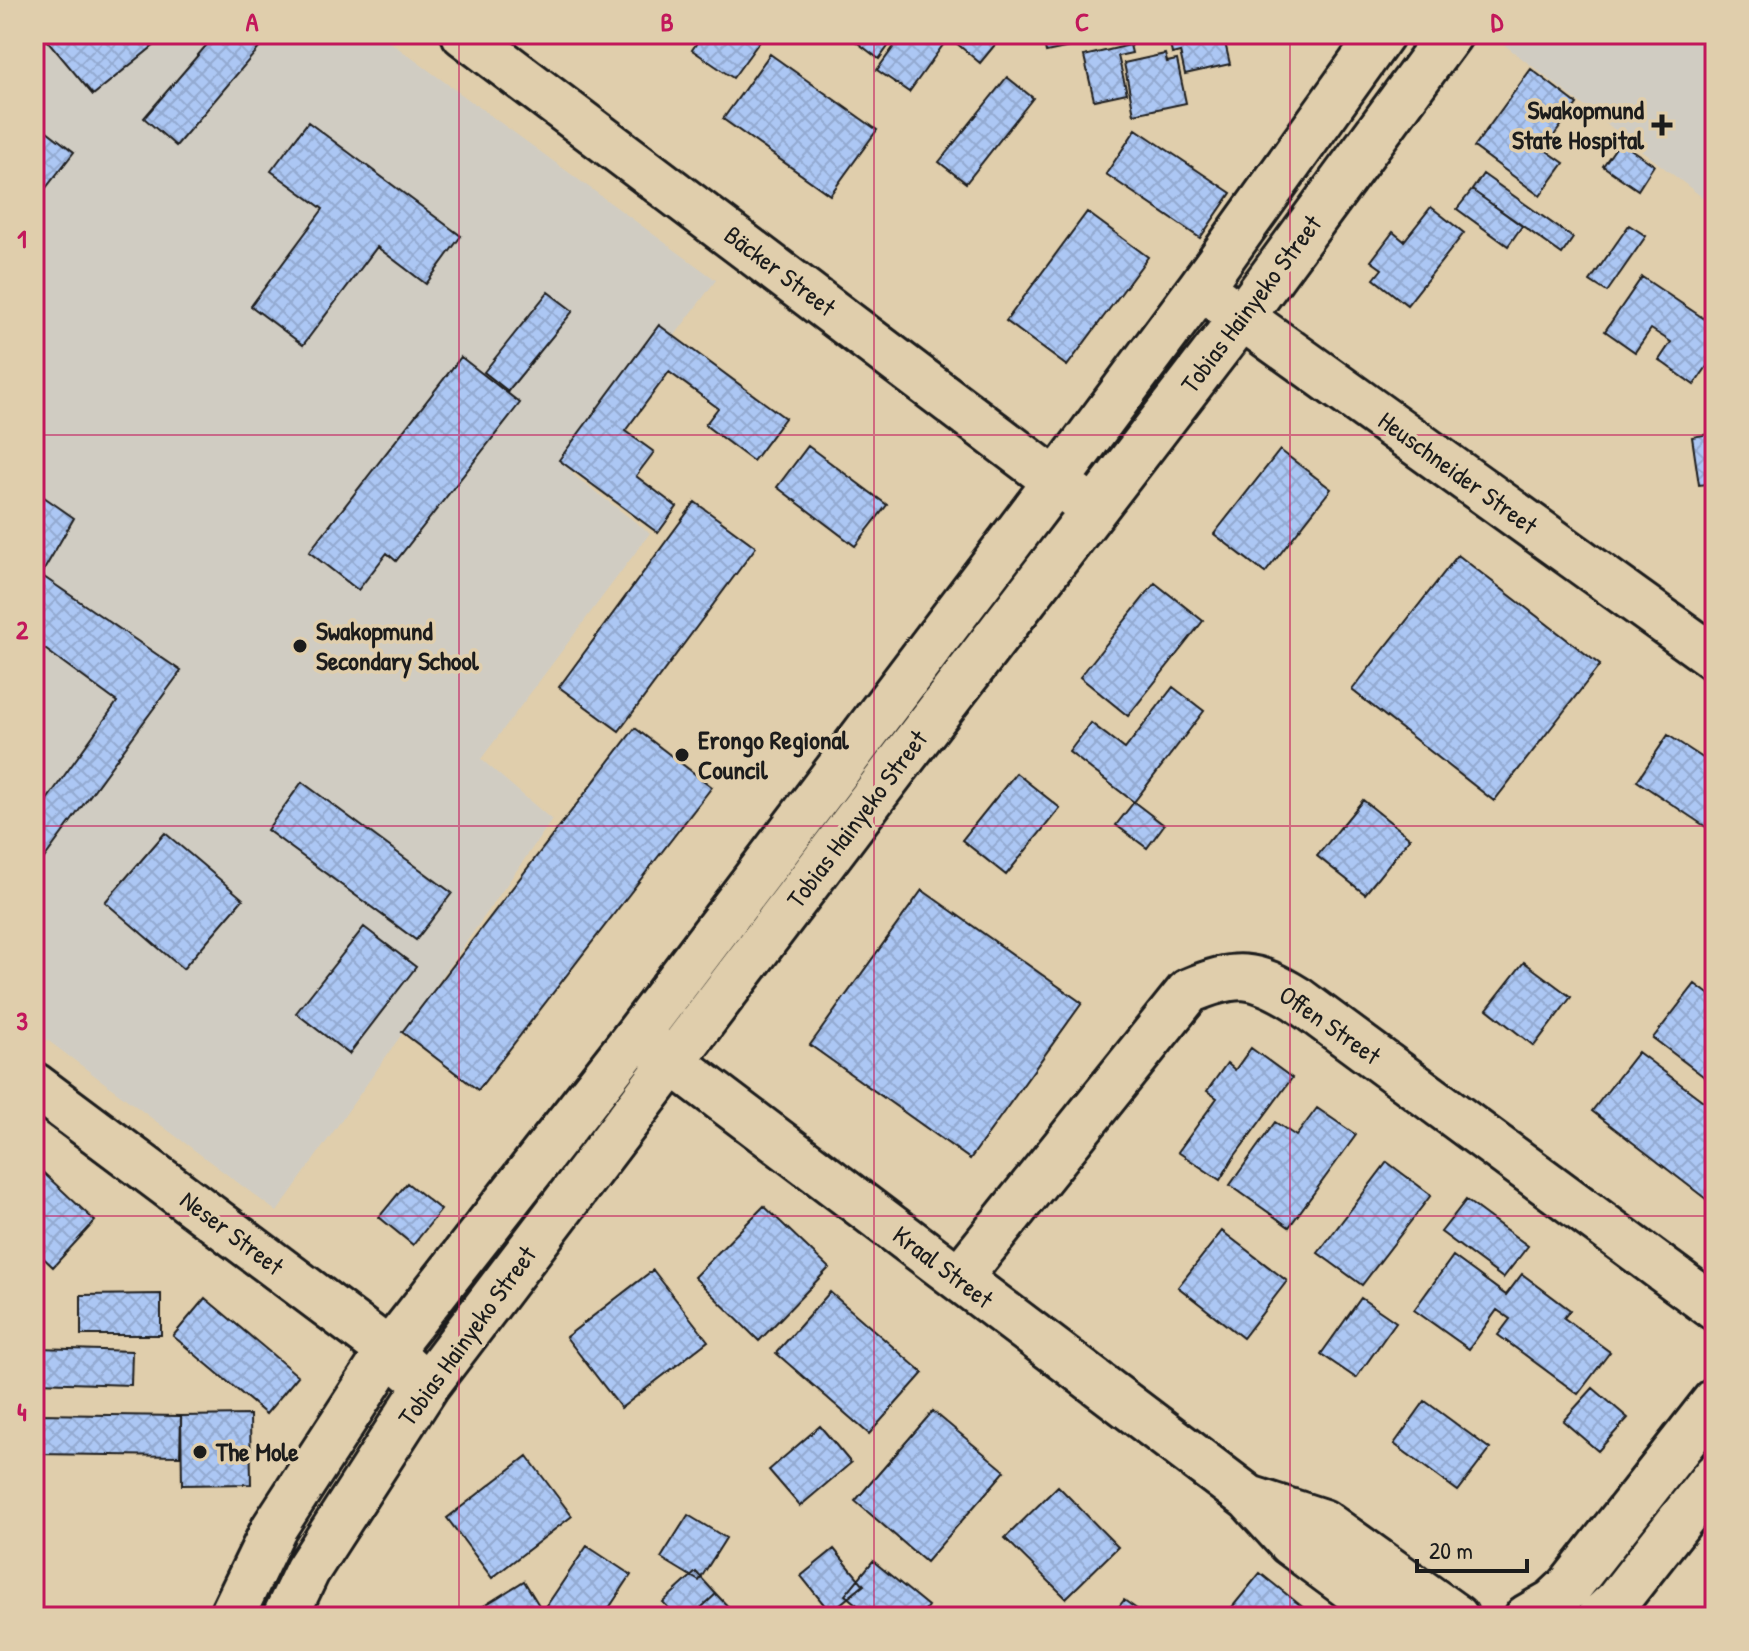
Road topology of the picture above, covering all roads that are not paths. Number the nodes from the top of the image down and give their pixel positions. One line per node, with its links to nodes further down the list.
1 (464, 34): 6 (street, Bäcker Street)
2 (1382, 34): 4 (street, Tobias Hainyeko Street)
3 (1450, 34): 5 (street, Tobias Hainyeko Street)
4 (1200, 288): 5 (street, Heuschneider Street); 6 (street, Tobias Hainyeko Street)
5 (1242, 317): 7 (street, Tobias Hainyeko Street); 8 (street, Heuschneider Street)
6 (1057, 480): 7 (street, Bäcker Street); 9 (street, Tobias Hainyeko Street)
7 (1094, 511): 10 (street, Tobias Hainyeko Street)
8 (1715, 658)
9 (637, 1035): 10 (street, Kraal Street); 14 (street, Tobias Hainyeko Street)
10 (672, 1063): 12 (street, Kraal Street); 15 (street, Tobias Hainyeko Street)
11 (34, 1085): 14 (street, Neser Street)
12 (959, 1278): 13 (street, Offen Street); 18 (street, Kraal Street)
13 (1715, 1308)
14 (389, 1351): 15 (street, Neser Street); 19 (street, Tobias Hainyeko Street)
15 (427, 1385): 20 (street, Tobias Hainyeko Street)
16 (1715, 1401): 23 (street)
17 (1715, 1476): 24 (street)
18 (1249, 1498): 21 (street, Kraal Street); 22 (street, Kraal Street)
19 (231, 1617)
20 (285, 1617)
21 (1390, 1617)
22 (1456, 1617)
23 (1527, 1617)
24 (1600, 1617)

